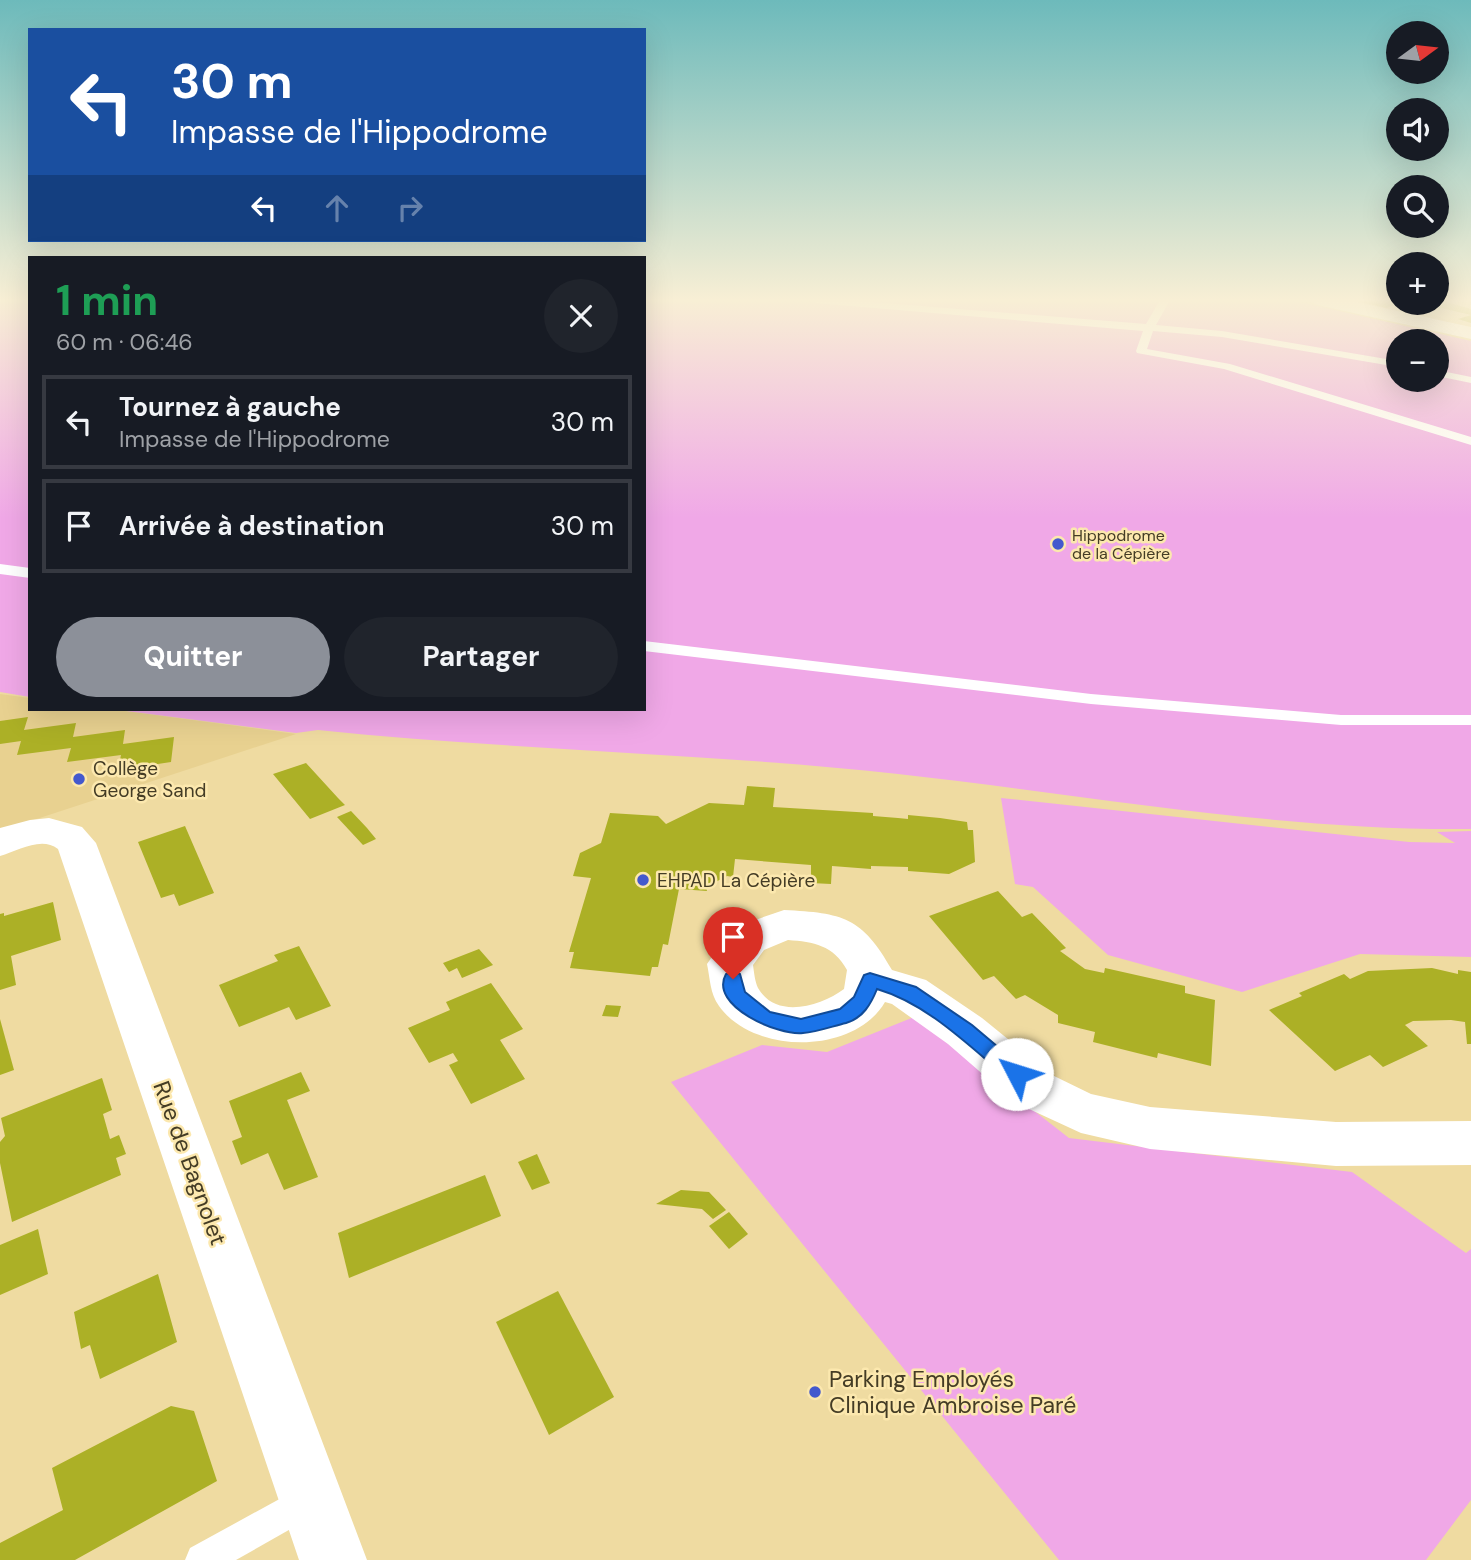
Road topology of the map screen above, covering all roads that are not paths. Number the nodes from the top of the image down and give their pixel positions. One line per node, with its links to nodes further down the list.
1 (1248, 373): 4 (lane)
2 (1449, 375): 3 (lane)
3 (1471, 380)
4 (1471, 441)
5 (0, 569): 6 (lane)
6 (28, 573)
7 (646, 646): 8 (lane)
8 (1471, 720)
9 (0, 843): 12 (street, Rue de Bagnolet)
10 (870, 980): 11 (street)
11 (1471, 1143)
12 (310, 1498): 13 (lane); 14 (street, Rue de Bagnolet)
13 (202, 1560)
14 (333, 1560)

